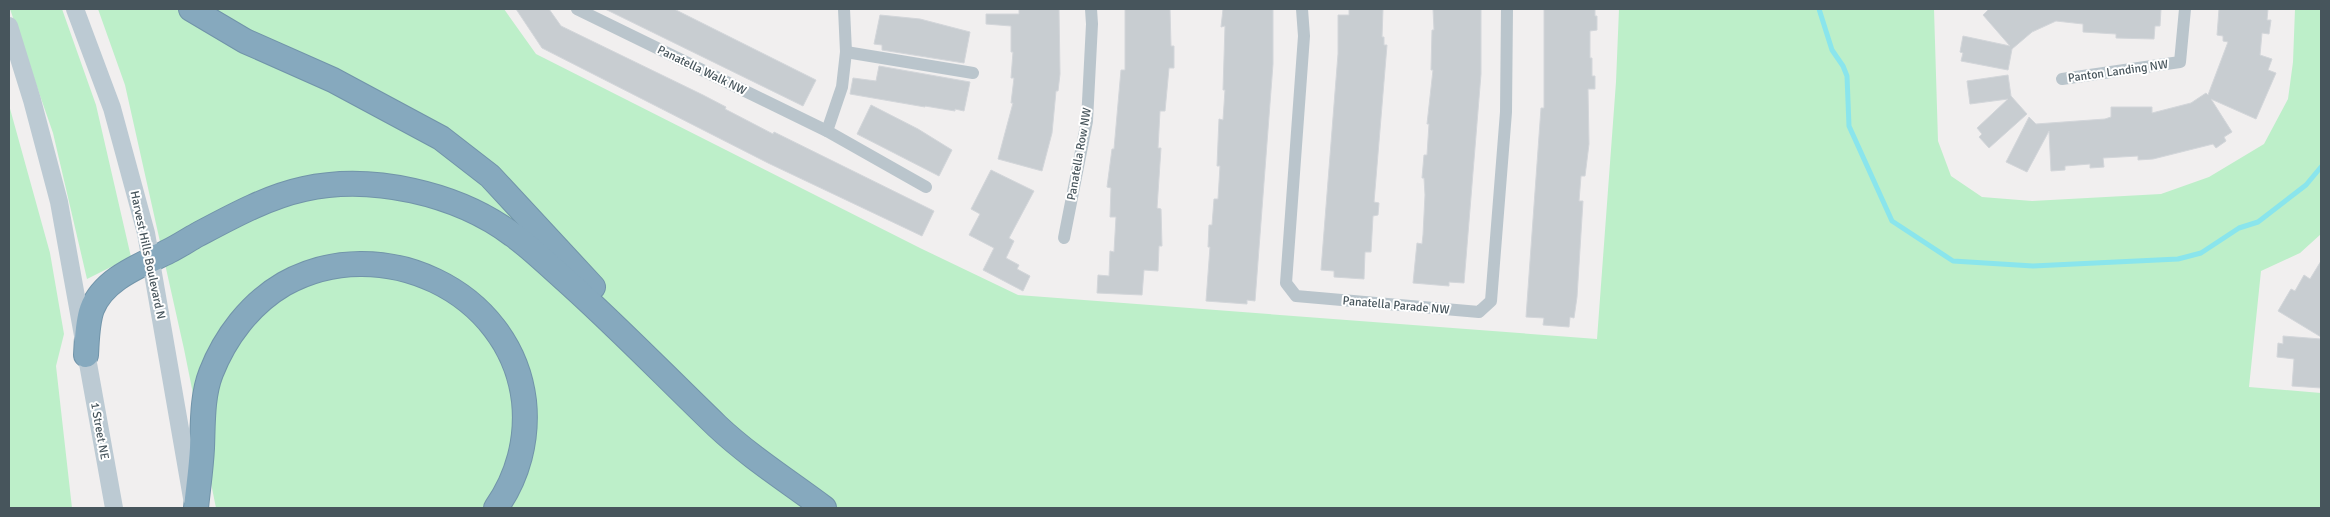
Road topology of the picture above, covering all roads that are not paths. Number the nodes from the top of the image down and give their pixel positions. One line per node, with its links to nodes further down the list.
1 (75, 9): 16 (main road, Harvest Hills Boulevard N)
2 (191, 9): 17 (highway)
3 (577, 9): 13 (street, Panatella Walk NW)
4 (844, 9): 10 (street)
5 (1091, 9): 15 (street, Panatella Row NW)
6 (1302, 9): 7 (street, Panatella Parade NW)
7 (1507, 9)
8 (2184, 9): 12 (street, Panton Landing NW)
9 (9, 26): 18 (main road)
10 (846, 52): 11 (street); 13 (street)
11 (973, 73)
12 (2062, 79)
13 (827, 131): 14 (street, Panatella Walk NW)
14 (926, 188)
15 (1064, 238)
16 (150, 260): 17 (highway); 18 (highway); 20 (main road, Harvest Hills Boulevard N)
17 (609, 318): 22 (highway)
18 (86, 355): 19 (main road, 1 Street NE)
19 (114, 508)
20 (195, 508): 21 (highway)
21 (496, 508)
22 (824, 508)

